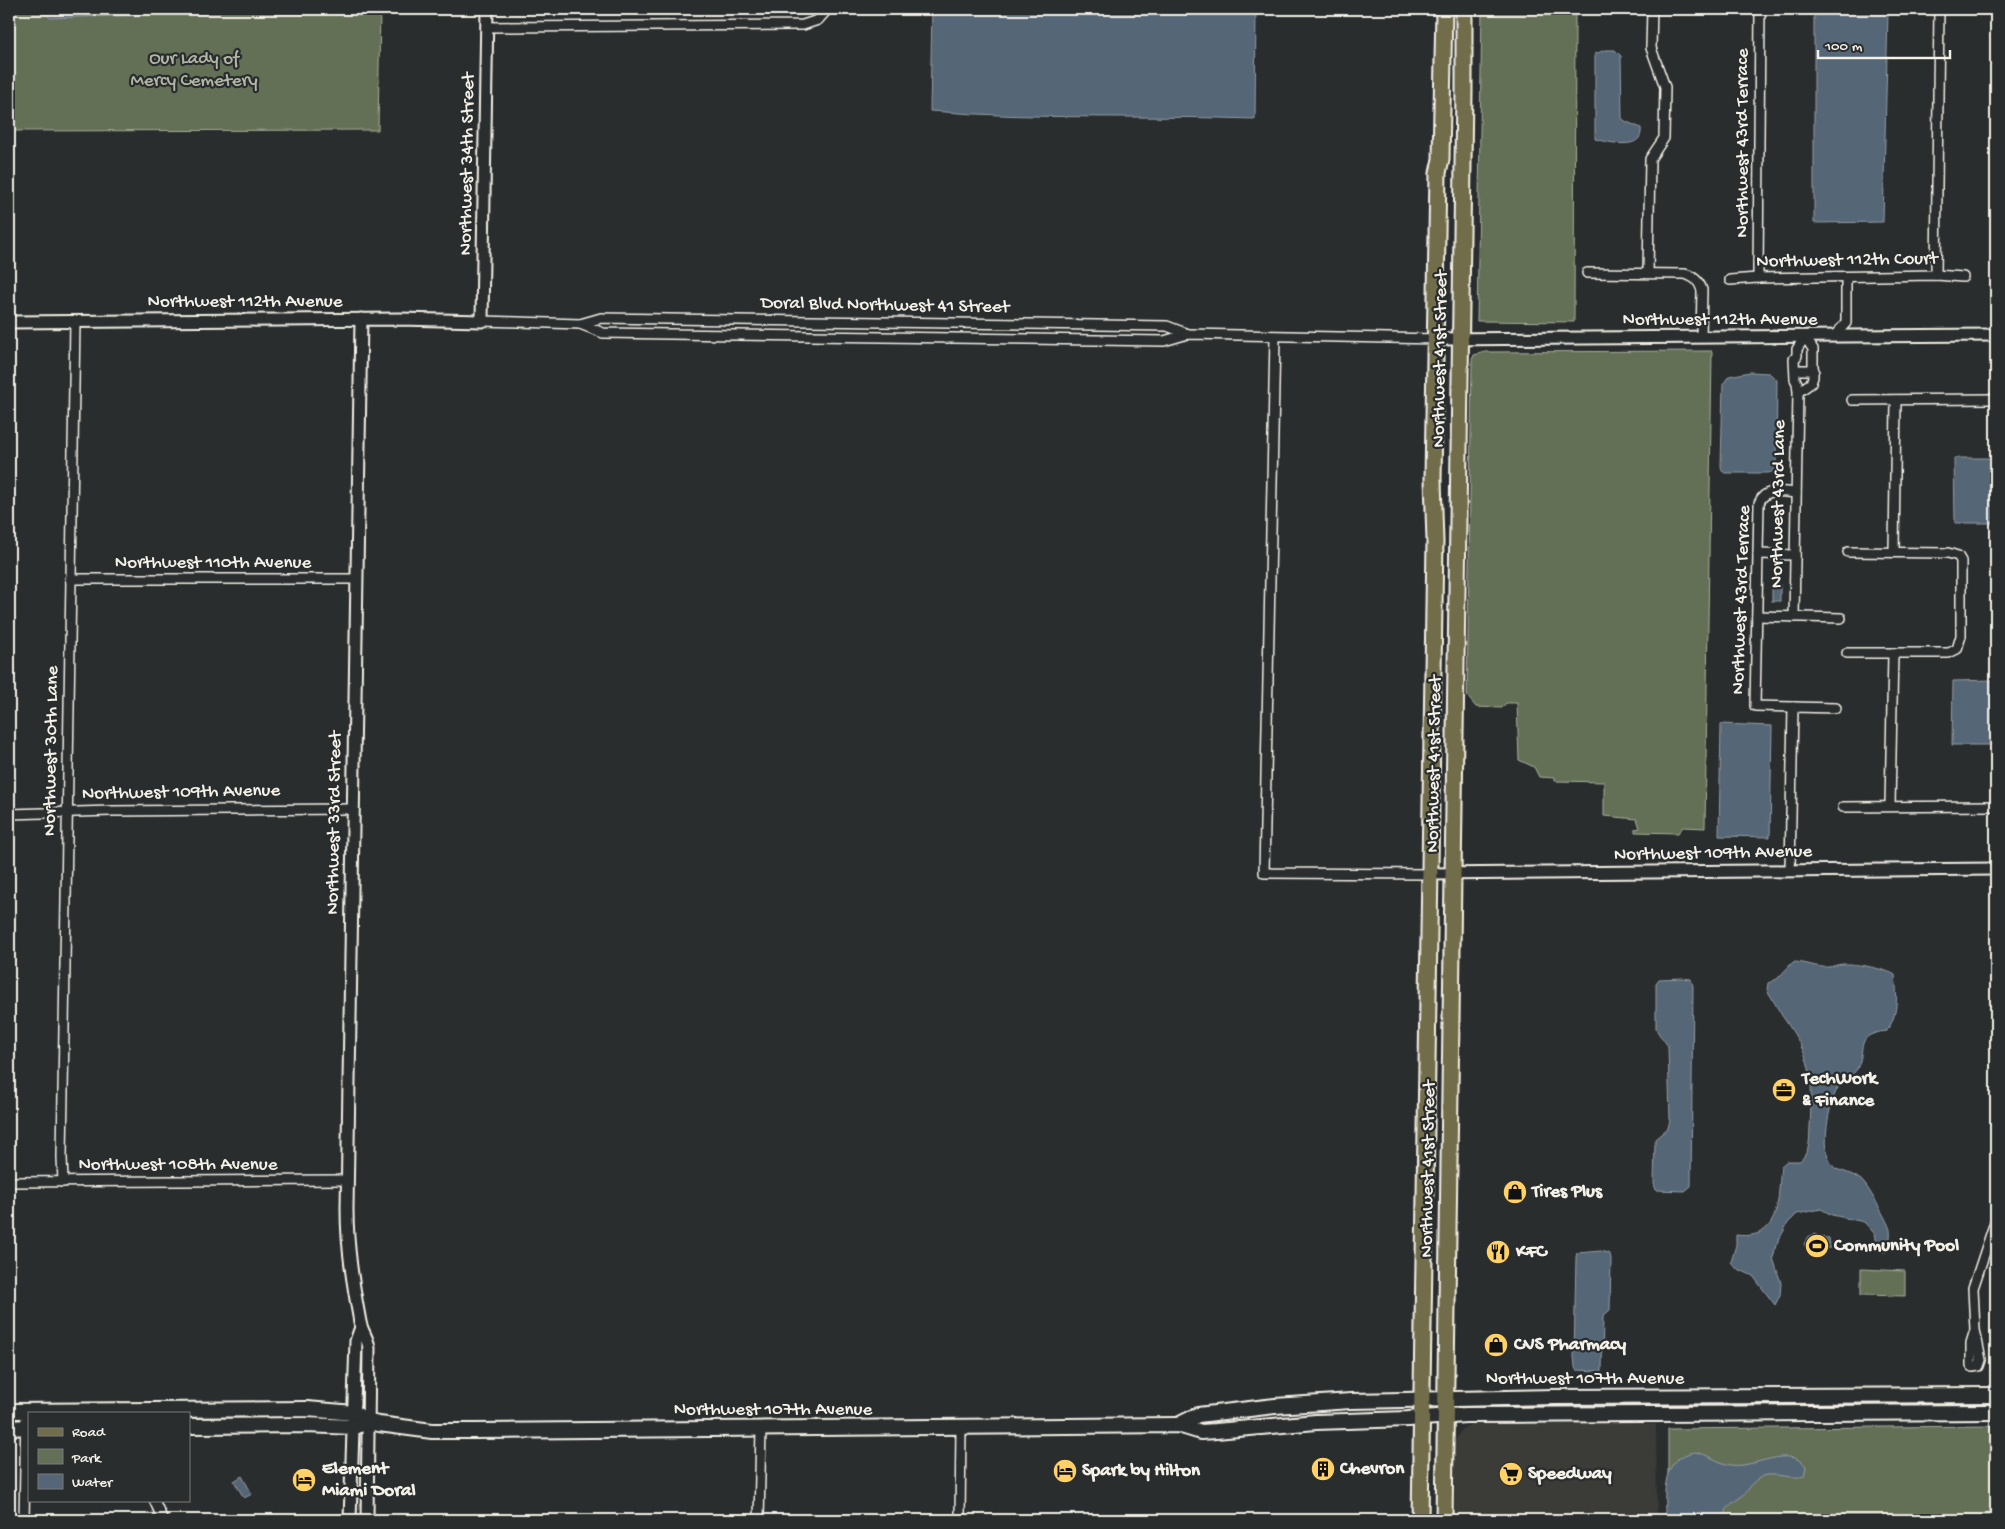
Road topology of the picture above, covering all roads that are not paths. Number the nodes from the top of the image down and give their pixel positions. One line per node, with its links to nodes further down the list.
1 (487, 9): 8 (street, Northwest 34th Street)
2 (1444, 9): 27 (main road, Northwest 41st Street)
3 (1464, 9): 28 (main road, Northwest 41st Street)
4 (1652, 9): 10 (street)
5 (1760, 9): 14 (street, Northwest 43rd Terrace)
6 (1939, 9): 11 (street)
7 (826, 12): 8 (street)
8 (487, 27): 17 (street, Northwest 34th Street)
9 (1588, 273): 10 (street)
10 (1648, 273): 25 (street)
11 (1936, 275): 12 (street, Northwest 112th Court); 13 (street, Northwest 112th Court)
12 (1846, 277): 14 (street, Northwest 112th Court); 23 (street)
13 (1963, 277)
14 (1758, 278): 15 (street, Northwest 112th Court)
15 (1730, 280)
16 (361, 319): 17 (street, Northwest 112th Avenue); 18 (street, Northwest 112th Avenue); 42 (street, Northwest 33rd Street)
17 (482, 320): 20 (street, Doral Blvd Northwest 41 Street)
18 (75, 321): 19 (street, Northwest 112th Avenue); 41 (street, Northwest 30th Lane)
19 (9, 322)
20 (580, 324): 21 (street, Doral Blvd Northwest 41 Street); 21 (street, Doral Blvd Northwest 41 Street)
21 (1188, 334): 24 (street, Doral Blvd Northwest 41 Street)
22 (1996, 335): 23 (street, Northwest 112th Avenue)
23 (1834, 336): 26 (street, Northwest 112th Avenue)
24 (1275, 337): 27 (street, Doral Blvd Northwest 41 Street); 58 (street)
25 (1702, 337): 26 (street, Northwest 112th Avenue); 28 (street, Northwest 112th Avenue)
26 (1805, 337): 29 (street, Northwest 43rd Lane); 31 (street)
27 (1439, 338): 28 (street, Northwest 112th Avenue); 58 (main road, Northwest 41st Street)
28 (1461, 339): 59 (main road, Northwest 41st Street)
29 (1797, 356): 30 (street, Northwest 43rd Lane); 32 (street, Northwest 43rd Lane)
30 (1800, 370): 31 (street); 32 (street, Northwest 43rd Lane)
31 (1814, 370): 32 (street)
32 (1797, 388): 36 (street, Northwest 43rd Lane)
33 (1996, 399): 35 (street)
34 (1852, 400): 35 (street)
35 (1896, 400): 38 (street)
36 (1796, 493): 39 (street, Northwest 43rd Terrace); 40 (street, Northwest 43rd Lane)
37 (1848, 552): 38 (street)
38 (1894, 552): 47 (street)
39 (1758, 554): 40 (street); 43 (street, Northwest 43rd Terrace)
40 (1795, 555): 44 (street, Northwest 43rd Lane)
41 (70, 579): 42 (street, Northwest 110th Avenue); 54 (street, Northwest 30th Lane)
42 (356, 579): 53 (street, Northwest 33rd Street)
43 (1757, 616): 44 (street); 48 (street, Northwest 43rd Terrace)
44 (1794, 617): 45 (street)
45 (1841, 618)
46 (1847, 653): 47 (street)
47 (1893, 653): 51 (street)
48 (1793, 707): 49 (street); 57 (street)
49 (1836, 708)
50 (1843, 806): 51 (street)
51 (1890, 806): 52 (street)
52 (1996, 806)
53 (353, 809): 54 (street, Northwest 109th Avenue); 60 (street, Northwest 33rd Street)
54 (67, 812): 55 (street, Northwest 109th Avenue); 62 (street, Northwest 30th Lane)
55 (9, 814)
56 (1996, 869): 57 (street, Northwest 109th Avenue)
57 (1790, 870): 59 (street, Northwest 109th Avenue)
58 (1430, 874): 59 (street, Northwest 109th Avenue); 68 (main road, Northwest 41st Street)
59 (1453, 874): 67 (main road, Northwest 41st Street)
60 (348, 1180): 62 (street, Northwest 108th Avenue); 64 (street, Northwest 33rd Street)
61 (9, 1182): 62 (street, Northwest 108th Avenue)
62 (63, 1182)
63 (1996, 1219): 65 (street)
64 (361, 1327): 75 (street, Northwest 33rd Street); 76 (street, Northwest 33rd Street)
65 (1975, 1330)
66 (1996, 1396): 67 (main road, Northwest 107th Avenue)
67 (1446, 1398): 68 (main road, Northwest 107th Avenue); 73 (main road, Northwest 41st Street)
68 (1422, 1399): 74 (main road, Northwest 41st Street); 78 (main road, Northwest 107th Avenue)
69 (9, 1410): 70 (main road, Northwest 107th Avenue)
70 (26, 1410): 71 (main road, Northwest 107th Avenue); 81 (street)
71 (147, 1411): 75 (main road, Northwest 107th Avenue)
72 (1996, 1412): 73 (main road, Northwest 107th Avenue)
73 (1446, 1417): 74 (main road, Northwest 107th Avenue); 91 (main road, Northwest 41st Street)
74 (1422, 1419): 78 (main road, Northwest 107th Avenue); 90 (main road, Northwest 41st Street)
75 (353, 1420): 76 (main road, Northwest 107th Avenue); 77 (main road, Northwest 107th Avenue); 86 (street, Northwest 33rd Street)
76 (368, 1422): 82 (main road, Northwest 107th Avenue); 87 (street, Northwest 33rd Street)
77 (190, 1426)
78 (1178, 1426): 79 (main road, Northwest 107th Avenue)
79 (961, 1427): 82 (main road, Northwest 107th Avenue); 89 (street)
80 (9, 1428): 81 (main road)
81 (27, 1428): 84 (street)
82 (761, 1429): 88 (street)
83 (155, 1502): 85 (street)
84 (24, 1520)
85 (164, 1520)
86 (350, 1520)
87 (367, 1520)
88 (759, 1520)
89 (960, 1520)
90 (1420, 1520)
91 (1444, 1520)

